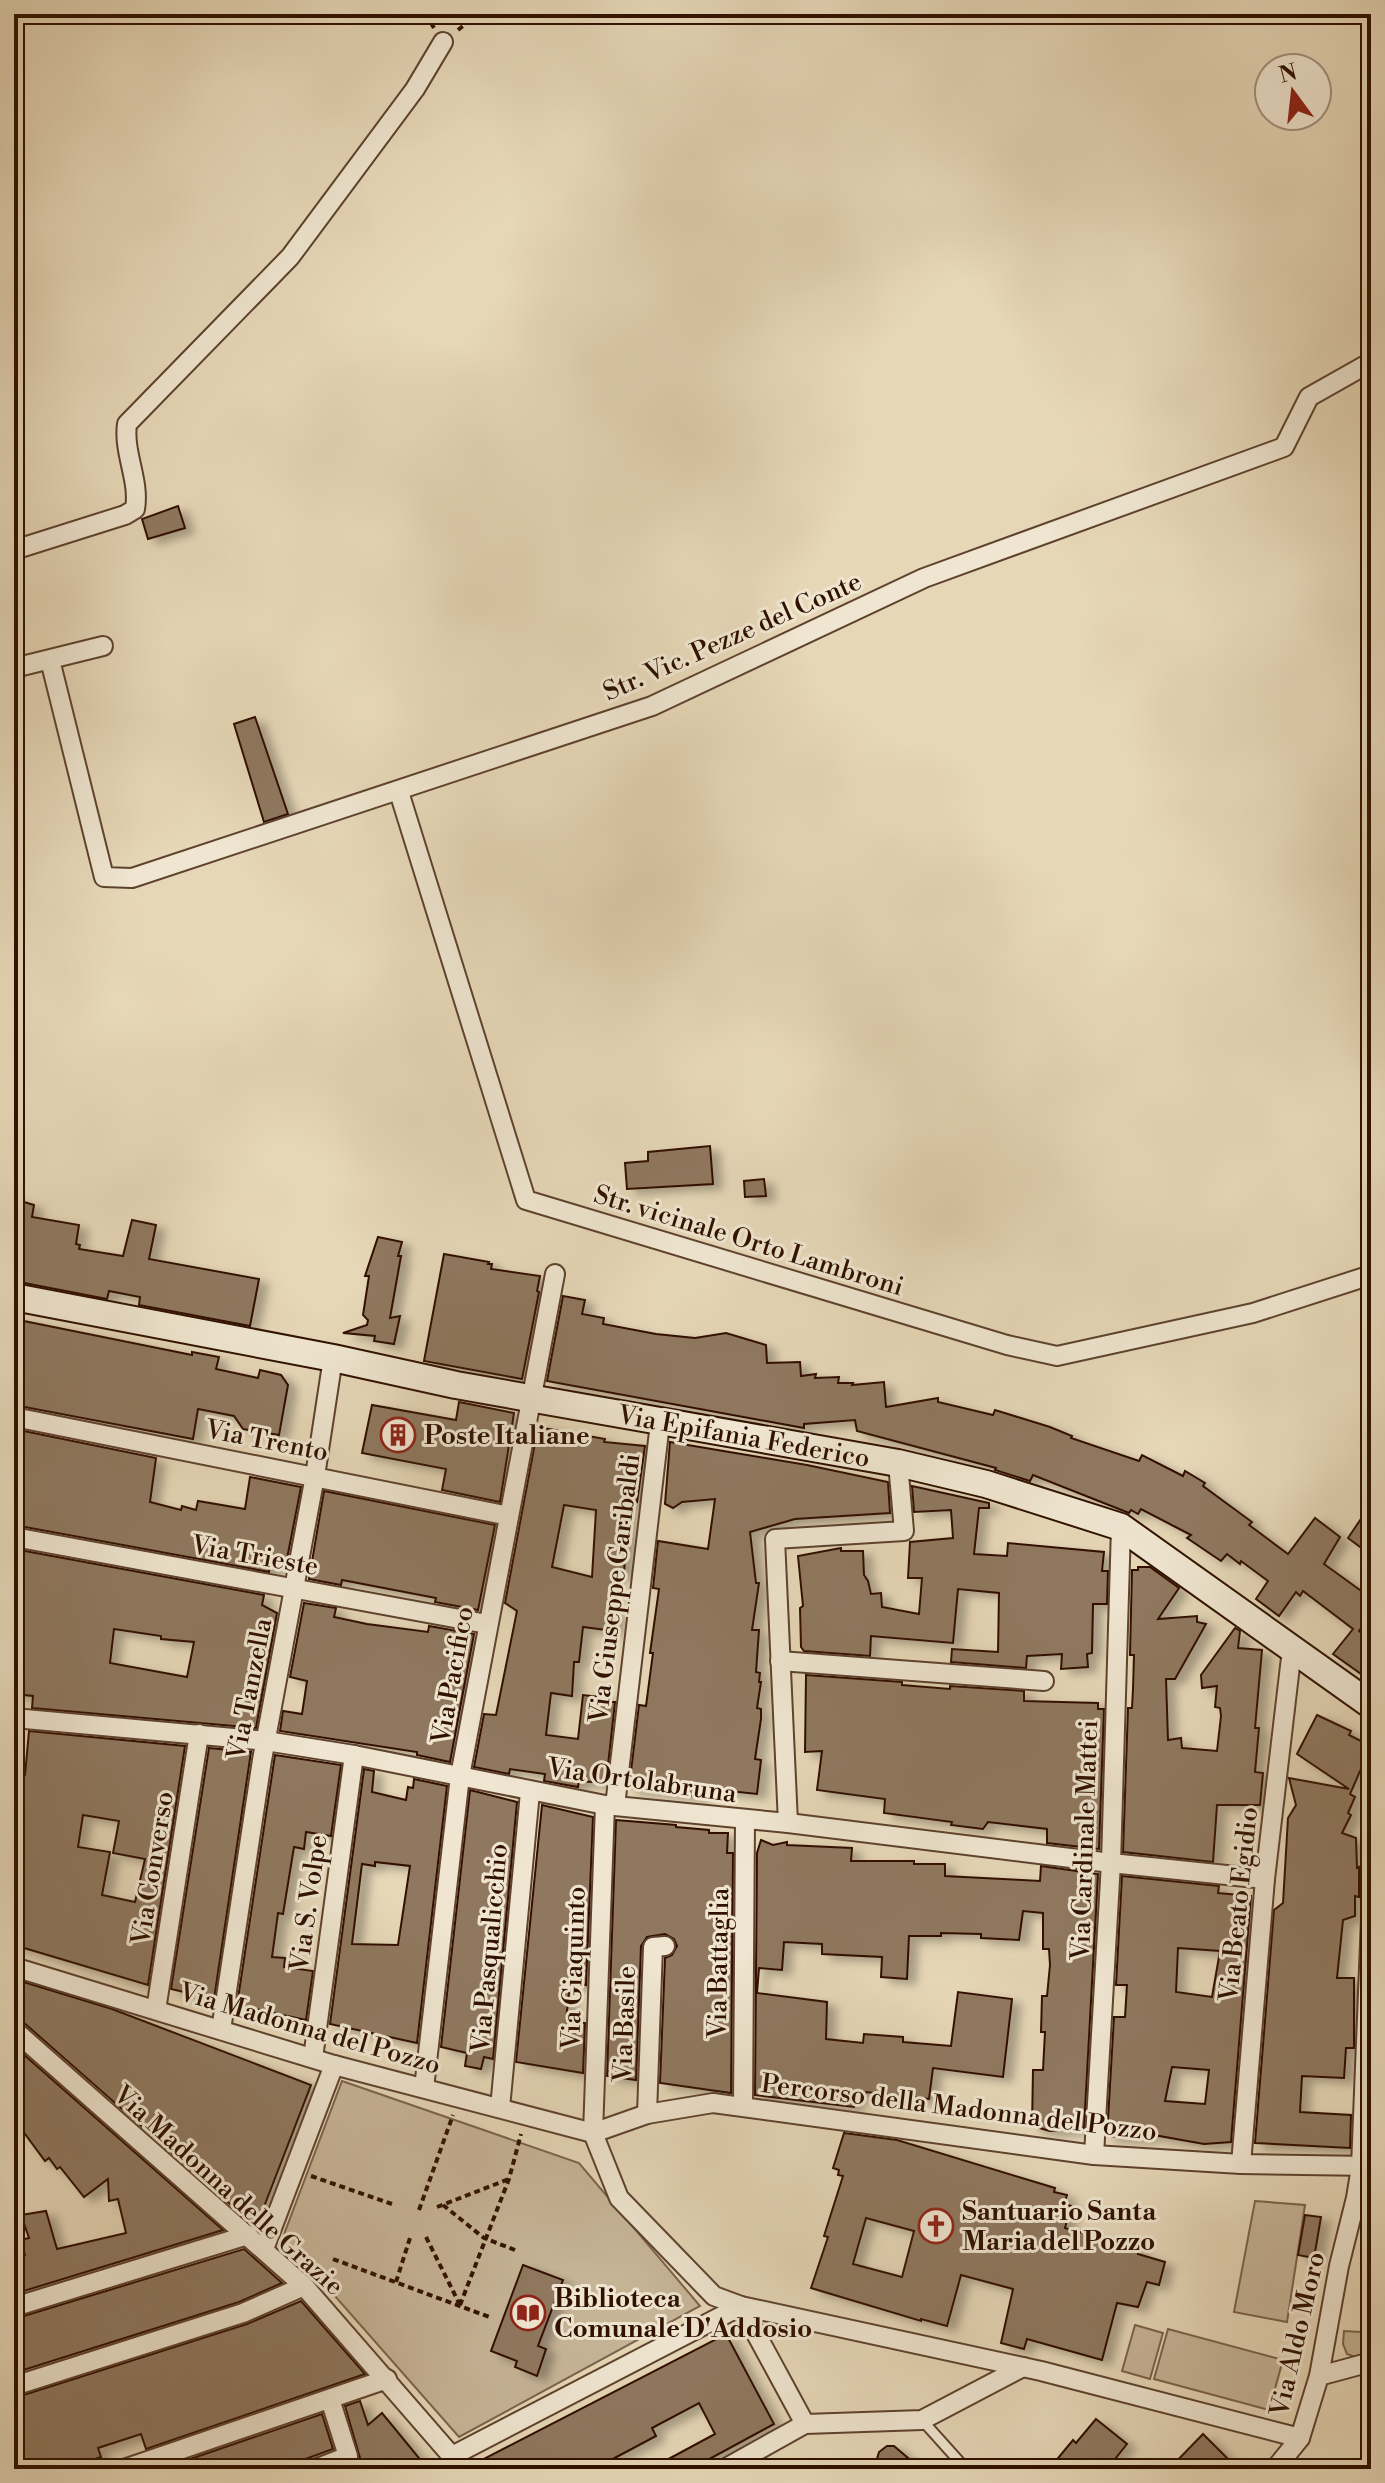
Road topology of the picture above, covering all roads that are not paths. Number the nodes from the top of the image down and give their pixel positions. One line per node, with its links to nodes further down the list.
1 (443, 42): 3 (street)
2 (1371, 362): 7 (street, Str. Vic. Pezze del Conte)
3 (14, 550)
4 (103, 646): 5 (street)
5 (50, 660): 6 (street); 7 (street, Str. Vic. Pezze del Conte)
6 (14, 668)
7 (399, 792): 9 (street, Str. vicinale Orto Lambroni)
8 (555, 1274): 12 (street, Via Pacifico)
9 (1371, 1275)
10 (14, 1297): 11 (main road, Via Epifania Federico)
11 (333, 1358): 12 (main road, Via Epifania Federico); 16 (street, Via Tanzella)
12 (532, 1399): 14 (main road, Via Epifania Federico); 17 (street, Via Pacifico)
13 (14, 1417): 16 (street, Via Trento)
14 (660, 1423): 15 (main road, Via Epifania Federico); 32 (street, Via Giuseppe Garibaldi)
15 (898, 1463): 18 (main road, Via Epifania Federico); 23 (street)
16 (315, 1476): 17 (street, Via Trento); 20 (street, Via Tanzella)
17 (509, 1516): 21 (street, Via Pacifico)
18 (1121, 1527): 22 (main road, Via Epifania Federico); 35 (street, Via Cardinale Mattei)
19 (14, 1537): 20 (street, Via Trieste)
20 (294, 1589): 21 (street, Via Trieste); 28 (street, Via Tanzella)
21 (487, 1624): 30 (street, Via Pacifico)
22 (1292, 1649): 25 (main road, Via Epifania Federico); 36 (street, Via Beato Egidio)
23 (780, 1661): 24 (street); 34 (street)
24 (1044, 1681)
25 (1371, 1705)
26 (14, 1718): 27 (street, Via Ortolabruna)
27 (199, 1734): 28 (street, Via Ortolabruna); 40 (street, Via Converso)
28 (266, 1741): 29 (street, Via Ortolabruna); 42 (street, Via Tanzella)
29 (354, 1755): 30 (street, Via Ortolabruna); 43 (street, Via S. Volpe)
30 (460, 1776): 31 (street, Via Ortolabruna); 45 (street, Via Pacifico)
31 (530, 1792): 32 (street, Via Ortolabruna); 47 (street, Via Pasqualicchio)
32 (610, 1806): 33 (street, Via Ortolabruna); 49 (street, Via Giaquinto)
33 (745, 1820): 34 (street, Via Ortolabruna); 46 (street, Via Battaglia)
34 (788, 1823): 35 (street, Via Ortolabruna)
35 (1111, 1863): 36 (street, Via Ortolabruna); 50 (street, Via Cardinale Mattei)
36 (1265, 1879): 51 (street, Via Beato Egidio)
37 (1371, 1918): 52 (street, Via Aldo Moro)
38 (665, 1946): 48 (street, Via Basile)
39 (14, 1967): 40 (street, Via Madonna del Pozzo)
40 (156, 2010): 42 (street, Via Madonna del Pozzo)
41 (14, 2030): 53 (street, Via Madonna delle Grazie)
42 (221, 2030): 43 (street, Via Madonna del Pozzo)
43 (313, 2058): 44 (street, Via Madonna del Pozzo)
44 (334, 2065): 45 (street, Via Madonna del Pozzo); 54 (street)
45 (424, 2088): 47 (street, Via Madonna del Pozzo)
46 (743, 2105): 48 (street, Percorso della Madonna del Pozzo); 50 (street, Percorso della Madonna del Pozzo)
47 (500, 2108): 49 (street, Via Madonna del Pozzo)
48 (647, 2114): 49 (street, Percorso della Madonna del Pozzo)
49 (593, 2133): 56 (street)
50 (1094, 2155): 51 (street, Percorso della Madonna del Pozzo)
51 (1241, 2164): 52 (street, Percorso della Madonna del Pozzo)
52 (1366, 2166): 60 (street, Via Aldo Moro)
53 (248, 2235): 54 (street, Via Madonna delle Grazie); 57 (street)
54 (264, 2249): 55 (street, Via Madonna delle Grazie)
55 (304, 2286): 61 (street, Via Madonna delle Grazie); 62 (street)
56 (741, 2306): 59 (street); 65 (street); 67 (street)
57 (14, 2307)
58 (1371, 2362): 60 (street)
59 (1023, 2367): 64 (street); 66 (street)
60 (1319, 2376): 66 (street, Via Aldo Moro)
61 (387, 2379): 63 (street); 67 (street, Via Madonna delle Grazie)
62 (14, 2386)
63 (330, 2399): 68 (street); 69 (street)
64 (922, 2420): 65 (street); 71 (lane)
65 (805, 2424): 70 (street)
66 (1300, 2438): 72 (street, Via Aldo Moro)
67 (458, 2463)
68 (124, 2469)
69 (315, 2469)
70 (724, 2469)
71 (966, 2469)
72 (1275, 2469)

